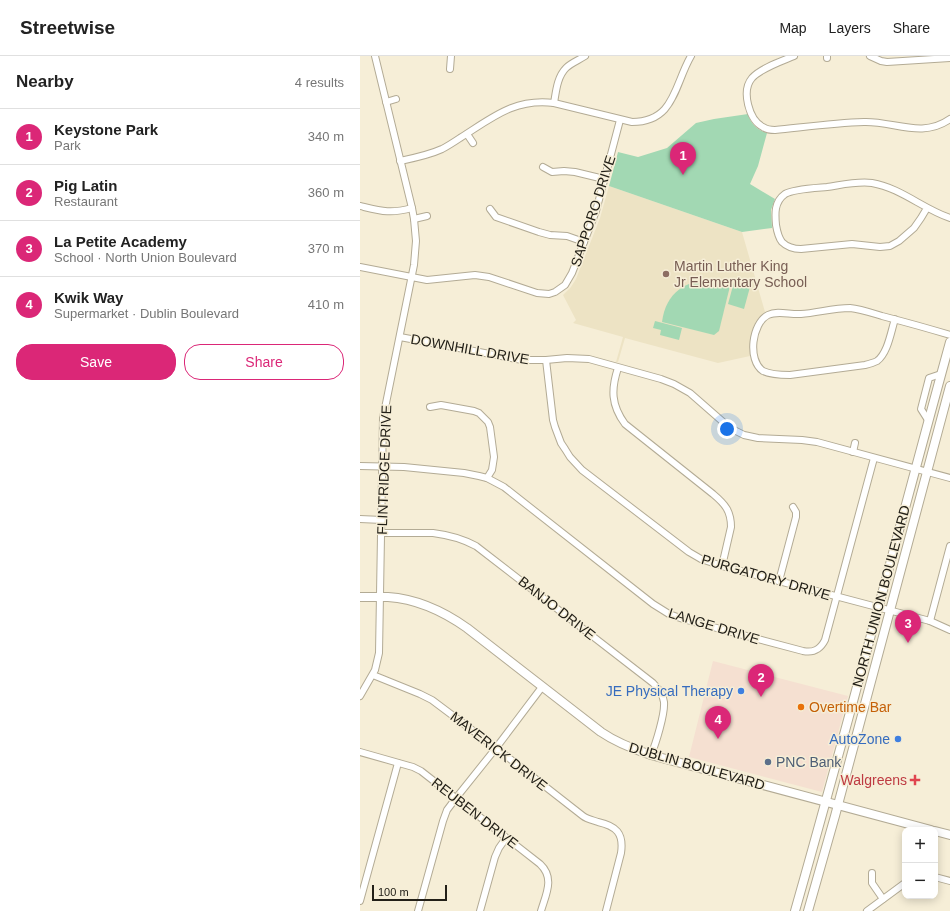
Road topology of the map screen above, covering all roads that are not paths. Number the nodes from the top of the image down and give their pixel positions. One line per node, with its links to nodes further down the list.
1 (375, 56): 10 (street, FLINTRIDGE DRIVE)
2 (451, 56): 8 (street)
3 (585, 56): 11 (street)
4 (691, 56): 13 (street)
5 (794, 56): 12 (street)
6 (870, 56): 7 (street)
7 (950, 58)
8 (450, 69)
9 (396, 98): 10 (street)
10 (386, 102): 16 (street, FLINTRIDGE DRIVE)
11 (554, 103): 13 (street); 14 (street)
12 (950, 119)
13 (620, 120): 18 (street, SAPPORO DRIVE)
14 (467, 134): 15 (street); 16 (street)
15 (473, 143)
16 (400, 161): 20 (street, FLINTRIDGE DRIVE)
17 (543, 167): 18 (street)
18 (604, 179): 26 (street, SAPPORO DRIVE)
19 (360, 206): 20 (street)
20 (412, 208): 25 (street, FLINTRIDGE DRIVE)
21 (927, 208): 21 (street); 24 (street)
22 (490, 209): 26 (street)
23 (427, 216): 25 (street)
24 (950, 218)
25 (414, 219): 28 (street, FLINTRIDGE DRIVE)
26 (584, 242): 28 (street, SAPPORO DRIVE)
27 (360, 267): 28 (street, SAPPORO DRIVE)
28 (412, 277): 31 (street, FLINTRIDGE DRIVE)
29 (895, 319): 29 (street); 30 (street)
30 (950, 335)
31 (400, 337): 33 (street, DOWNHILL DRIVE); 41 (street, FLINTRIDGE DRIVE)
32 (950, 342): 42 (main road, NORTH UNION BOULEVARD)
33 (546, 360): 34 (street, DOWNHILL DRIVE); 51 (street, PURGATORY DRIVE)
34 (618, 368): 38 (street, DOWNHILL DRIVE); 51 (street)
35 (950, 386): 43 (main road, NORTH UNION BOULEVARD)
36 (430, 407): 44 (street)
37 (855, 443): 38 (street)
38 (852, 452): 39 (street, DOWNHILL DRIVE)
39 (874, 458): 42 (street, DOWNHILL DRIVE); 56 (street, LANGE DRIVE)
40 (360, 466): 41 (street, LANGE DRIVE)
41 (382, 467): 44 (street, LANGE DRIVE); 48 (street, FLINTRIDGE DRIVE)
42 (915, 469): 43 (street, DOWNHILL DRIVE); 57 (main road, NORTH UNION BOULEVARD)
43 (927, 472): 45 (street, DOWNHILL DRIVE); 58 (main road, NORTH UNION BOULEVARD)
44 (488, 478): 56 (street, LANGE DRIVE)
45 (950, 478)
46 (793, 507): 53 (street)
47 (360, 519): 48 (street)
48 (382, 520): 49 (street, FLINTRIDGE DRIVE)
49 (382, 533): 55 (street, FLINTRIDGE DRIVE); 66 (street, BANJO DRIVE)
50 (950, 546): 52 (street)
51 (722, 566): 53 (street, PURGATORY DRIVE)
52 (947, 569): 59 (street)
53 (779, 581): 56 (street, PURGATORY DRIVE)
54 (360, 597): 55 (main road, DUBLIN BOULEVARD)
55 (380, 597): 61 (street, FLINTRIDGE DRIVE); 62 (main road, DUBLIN BOULEVARD)
56 (838, 597): 57 (street, PURGATORY DRIVE)
57 (878, 608): 58 (street, PURGATORY DRIVE); 69 (main road, NORTH UNION BOULEVARD)
58 (890, 611): 59 (street, PURGATORY DRIVE); 70 (main road, NORTH UNION BOULEVARD)
59 (930, 622): 60 (street, PURGATORY DRIVE)
60 (950, 630)
61 (373, 675): 63 (street, FLINTRIDGE DRIVE); 64 (street, MAVERICK DRIVE)
62 (542, 687): 64 (street); 66 (main road, DUBLIN BOULEVARD)
63 (360, 696)
64 (496, 748): 68 (street); 84 (street, MAVERICK DRIVE)
65 (360, 752): 67 (street, REUBEN DRIVE)
66 (652, 755): 69 (main road, DUBLIN BOULEVARD)
67 (398, 763): 68 (street, REUBEN DRIVE); 80 (street)
68 (456, 798): 74 (street, REUBEN DRIVE); 81 (street)
69 (826, 802): 70 (main road, DUBLIN BOULEVARD); 85 (main road, NORTH UNION BOULEVARD)
70 (838, 805): 71 (main road, DUBLIN BOULEVARD); 86 (main road, NORTH UNION BOULEVARD)
71 (920, 827)
72 (938, 832): 73 (main road)
73 (950, 835)
74 (506, 838): 82 (street); 83 (street, REUBEN DRIVE)
75 (872, 873): 79 (street)
76 (938, 877): 77 (street)
77 (950, 881)
78 (902, 885): 79 (street)
79 (883, 899): 87 (street)
80 (360, 901)
81 (418, 911)
82 (480, 911)
83 (542, 911)
84 (606, 911)
85 (795, 911)
86 (808, 911)
87 (867, 911)

